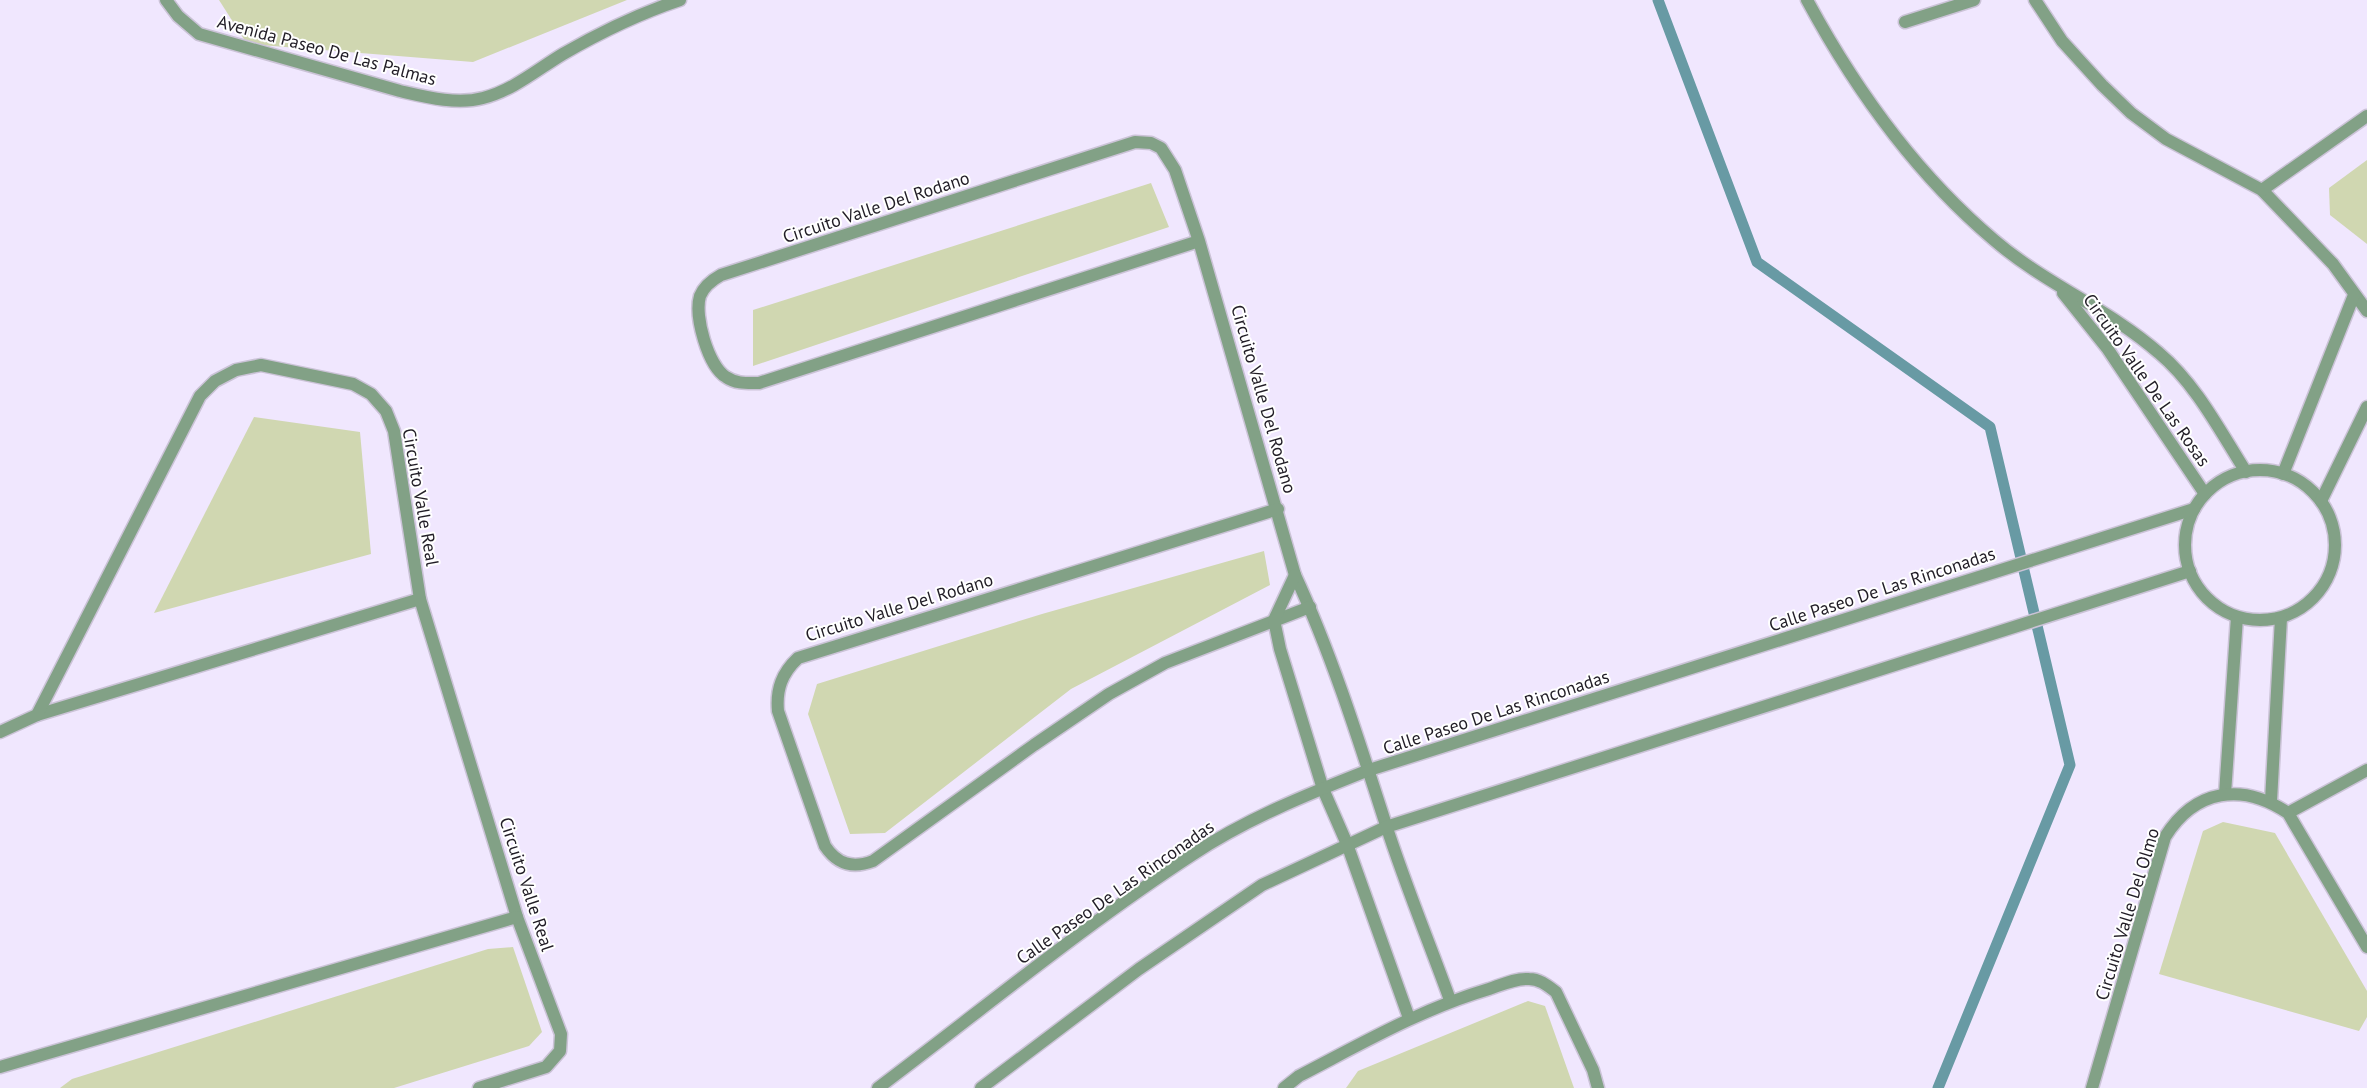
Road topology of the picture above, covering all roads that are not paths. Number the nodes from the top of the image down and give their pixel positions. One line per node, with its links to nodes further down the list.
1 (166, 0): 2 (street, Avenida Paseo De Las Palmas)
2 (680, 0)
3 (1807, 0): 10 (street, Circuito Valle De Las Rosas)
4 (1974, 0): 6 (street)
5 (2035, 0): 8 (street)
6 (1905, 22)
7 (2367, 116): 8 (street)
8 (2262, 190): 11 (street)
9 (1199, 241): 9 (street, Circuito Valle Del Rodano); 19 (street, Circuito Valle Del Rodano)
10 (2058, 287): 14 (street, Circuito Valle De Las Rosas); 16 (street, Circuito Valle De Las Rosas)
11 (2354, 295): 12 (street); 15 (street)
12 (2367, 311)
13 (2367, 407): 17 (street)
14 (2246, 472): 15 (street); 16 (street)
15 (2283, 474): 17 (street)
16 (2205, 494): 18 (street)
17 (2321, 501): 25 (street)
18 (2194, 508): 20 (street); 29 (street, Calle Paseo De Las Rinconadas)
19 (1278, 509): 21 (street, Circuito Valle Del Rodano); 26 (street, Circuito Valle Del Rodano)
20 (2190, 571): 24 (street); 35 (street)
21 (1295, 574): 23 (street, Circuito Valle Del Rodano); 26 (street)
22 (420, 599): 27 (street); 27 (street, Circuito Valle Real); 37 (street, Circuito Valle Real)
23 (1310, 607): 26 (street, Circuito Valle Del Rodano); 29 (street, Circuito Valle Del Rodano)
24 (2237, 617): 25 (street); 32 (street)
25 (2281, 618): 33 (street)
26 (1274, 620): 31 (street)
27 (37, 715): 28 (street)
28 (0, 732)
29 (1369, 770): 31 (street, Calle Paseo De Las Rinconadas); 35 (street, Circuito Valle Del Rodano)
30 (2367, 770): 34 (street)
31 (1323, 789): 36 (street); 44 (street, Calle Paseo De Las Rinconadas)
32 (2225, 794): 33 (street, Circuito Valle Del Olmo); 48 (street, Circuito Valle Del Olmo)
33 (2271, 802): 34 (street)
34 (2288, 813): 38 (street)
35 (1386, 827): 36 (street); 39 (street, Circuito Valle Del Rodano)
36 (1347, 844): 40 (street); 45 (street)
37 (517, 917): 41 (street); 43 (street, Circuito Valle Real)
38 (2367, 948)
39 (1450, 1000): 40 (street); 47 (street)
40 (1409, 1018): 42 (street)
41 (0, 1067)
42 (1301, 1082): 46 (street)
43 (479, 1088)
44 (878, 1088)
45 (981, 1088)
46 (1284, 1088)
47 (1598, 1088)
48 (2092, 1088)

